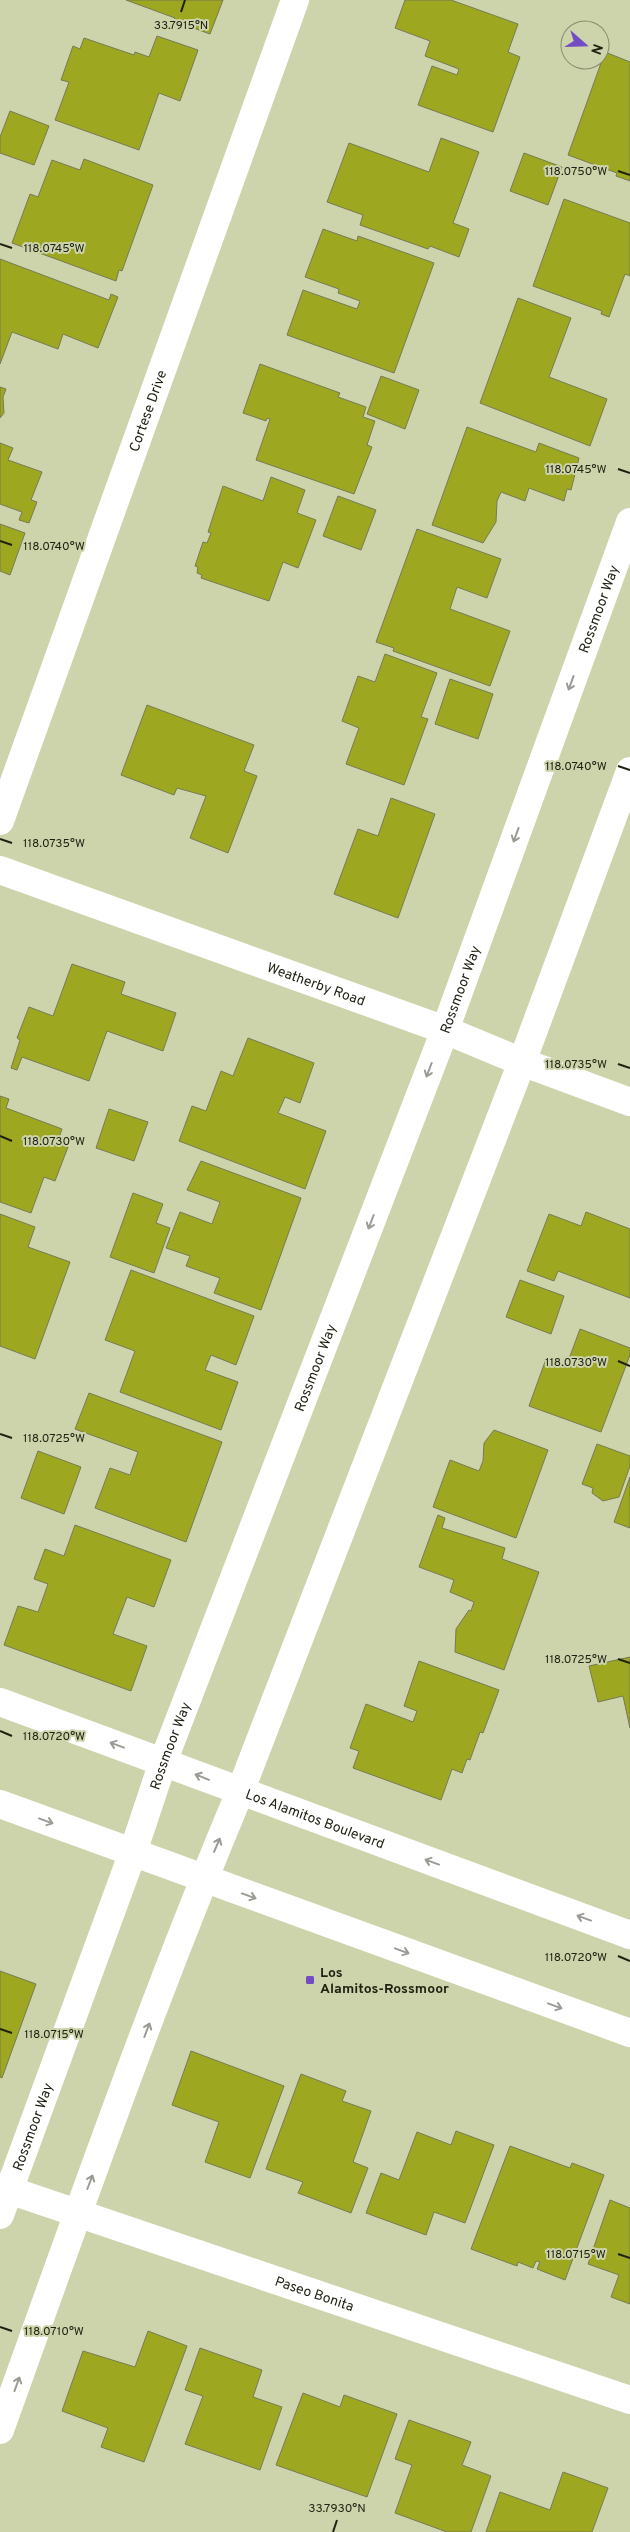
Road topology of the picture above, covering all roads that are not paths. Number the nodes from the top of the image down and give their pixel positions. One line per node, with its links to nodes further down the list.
1 (295, 0): 4 (street, Cortese Drive)
2 (630, 522): 6 (street, Rossmoor Way, one-way to 6)
3 (630, 770): 7 (street)
4 (0, 821)
5 (0, 870): 6 (street, Weatherby Road)
6 (445, 1030): 7 (street, Weatherby Road); 10 (street, Rossmoor Way, one-way to 10)
7 (522, 1062): 8 (street, Weatherby Road); 11 (street)
8 (630, 1102)
9 (0, 1702): 10 (street, Los Alamitos Boulevard, one-way to 9)
10 (163, 1762): 11 (street, Los Alamitos Boulevard, one-way to 10); 13 (street, Rossmoor Way)
11 (240, 1792): 14 (street, one-way to 11); 15 (street, Los Alamitos Boulevard, one-way to 11)
12 (0, 1804): 13 (street, one-way to 13)
13 (133, 1852): 14 (street); 17 (street, Rossmoor Way)
14 (203, 1880): 16 (street, one-way to 16); 18 (street, one-way to 14)
15 (630, 1935)
16 (630, 2032)
17 (3, 2198): 18 (street, Paseo Bonita)
18 (78, 2214): 19 (street, Paseo Bonita); 20 (street, one-way to 18)
19 (630, 2400)
20 (0, 2430)

